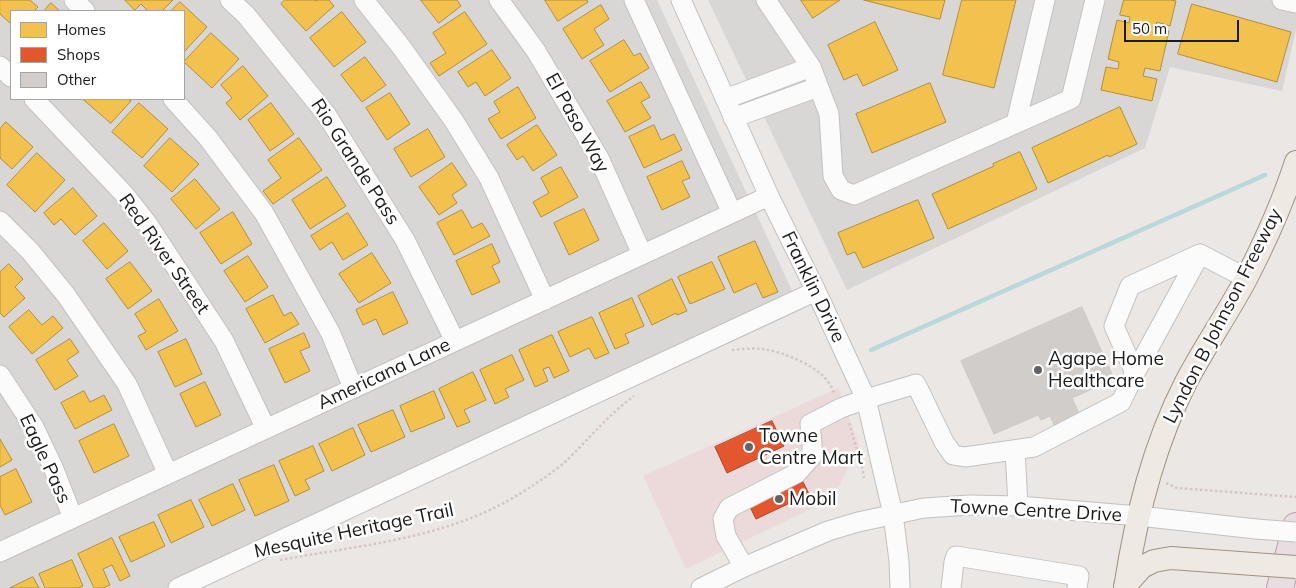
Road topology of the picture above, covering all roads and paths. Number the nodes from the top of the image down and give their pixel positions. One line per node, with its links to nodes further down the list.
1 (74, 0): 12 (street)
2 (230, 0): 31 (street, Rio Grande Pass)
3 (364, 0): 30 (street)
4 (498, 0): 26 (street, El Paso Way)
5 (634, 0): 24 (street)
6 (681, 0): 17 (street, Franklin Drive)
7 (766, 0): 14 (street)
8 (1046, 0): 21 (street)
9 (1095, 0): 21 (street)
10 (1282, 0): 11 (street)
11 (1296, 3)
12 (84, 10)
13 (0, 66): 15 (street)
14 (811, 68): 16 (street); 17 (street)
15 (10, 76)
16 (818, 87): 20 (street); 21 (street)
17 (725, 99): 20 (street, Franklin Drive)
18 (35, 100): 39 (street, Red River Street)
19 (174, 100): 35 (street)
20 (733, 118): 23 (street, Franklin Drive)
21 (1016, 123)
22 (1296, 162): 28 (main road, Lyndon B Johnson Freeway)
23 (769, 196): 24 (street, Americana Lane); 29 (street, Franklin Drive)
24 (732, 213): 26 (street, Americana Lane)
25 (0, 220): 41 (street)
26 (642, 254): 30 (street, Americana Lane)
27 (1200, 254): 28 (street); 33 (street); 33 (street)
28 (1246, 278): 47 (main road, Lyndon B Johnson Freeway)
29 (816, 291): 37 (street, Franklin Drive); 56 (street)
30 (544, 300): 31 (street, Americana Lane)
31 (455, 341): 35 (street, Americana Lane)
32 (725, 351): 38 (path)
33 (1135, 373): 40 (street)
34 (0, 375): 48 (street, Eagle Pass)
35 (353, 388): 39 (street, Americana Lane)
36 (639, 392): 52 (path, Mesquite Heritage Trail)
37 (866, 399): 38 (street); 40 (street); 46 (street, Franklin Drive)
38 (842, 408): 42 (path); 53 (street)
39 (266, 429): 41 (street, Americana Lane)
40 (1015, 450): 45 (street)
41 (168, 474): 48 (street, Americana Lane)
42 (864, 478)
43 (1163, 481): 44 (path)
44 (1296, 497)
45 (1018, 506): 46 (street, Towne Centre Drive); 47 (street, Towne Centre Drive)
46 (894, 514): 53 (street, Towne Centre Drive); 58 (street, Franklin Drive)
47 (1139, 516): 50 (street, Towne Centre Drive, bridge); 55 (main road, Lyndon B Johnson Freeway)
48 (73, 518): 51 (street, Americana Lane)
49 (1296, 526): 61 (highway)
50 (1296, 532)
51 (0, 552)
52 (278, 561)
53 (744, 567): 57 (street, Towne Centre Drive)
54 (1296, 567): 55 (main road, bridge)
55 (1125, 587)
56 (178, 588)
57 (701, 588)
58 (900, 588)
59 (951, 588): 60 (street)
60 (1077, 588)
61 (1280, 588)

